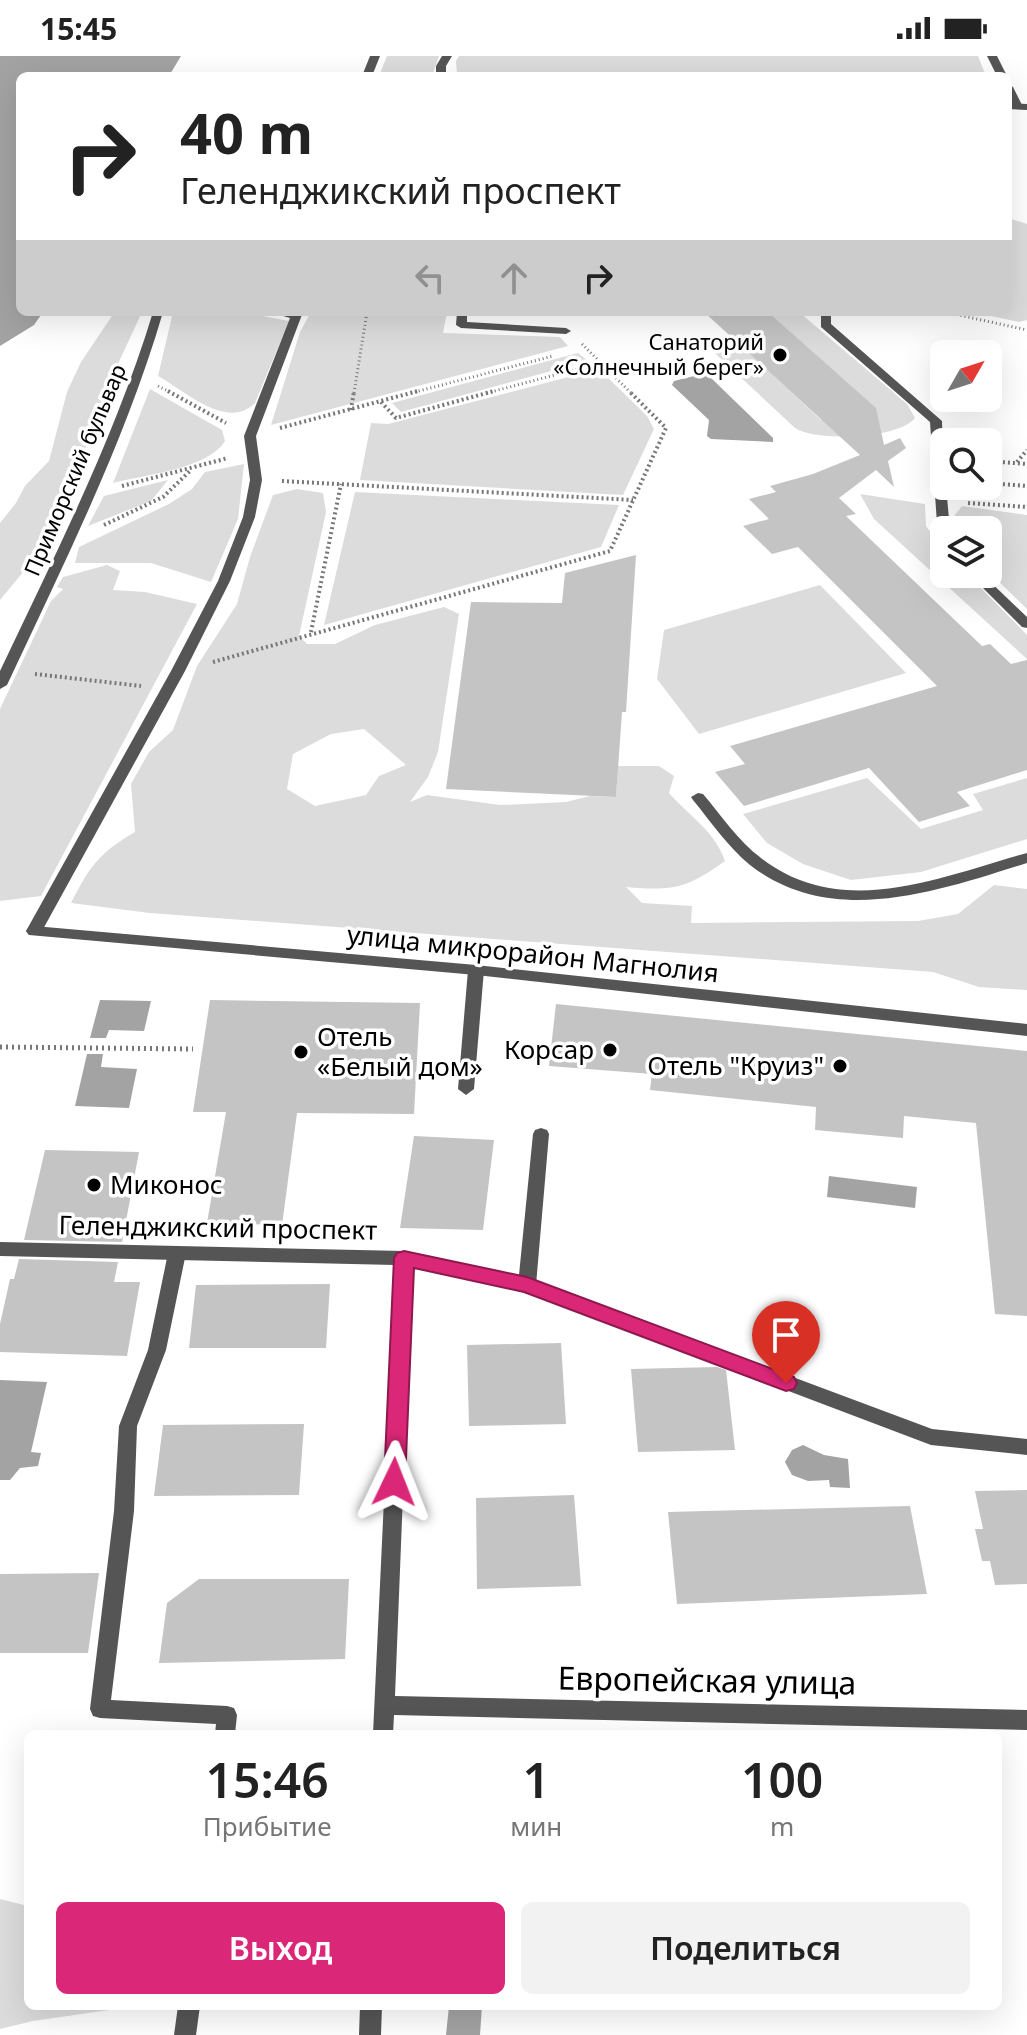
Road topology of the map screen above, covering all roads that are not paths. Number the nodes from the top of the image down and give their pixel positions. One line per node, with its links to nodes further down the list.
1 (157, 316): 9 (street, Приморский бульвар)
2 (296, 316): 12 (street, улица микрорайон Магнолия)
3 (462, 316): 5 (street)
4 (826, 316): 6 (street)
5 (566, 331)
6 (942, 516)
7 (990, 588): 8 (street)
8 (1027, 624)
9 (0, 685)
10 (698, 797): 11 (street)
11 (1027, 858)
12 (476, 970): 13 (street, улица микрорайон Магнолия); 14 (street)
13 (1027, 1030)
14 (466, 1089)
15 (541, 1134): 19 (street)
16 (0, 1249): 17 (street, Геленджикский проспект)
17 (177, 1253): 18 (street, Геленджикский проспект); 23 (street)
18 (404, 1258): 19 (street, Геленджикский проспект); 21 (street)
19 (527, 1285): 20 (street, Геленджикский проспект)
20 (1027, 1447)
21 (385, 1705): 22 (street, Европейская улица); 24 (street)
22 (1027, 1720)
23 (225, 1730)
24 (383, 1730)
25 (188, 2010): 27 (street)
26 (371, 2010): 28 (street)
27 (185, 2035)
28 (370, 2035)

